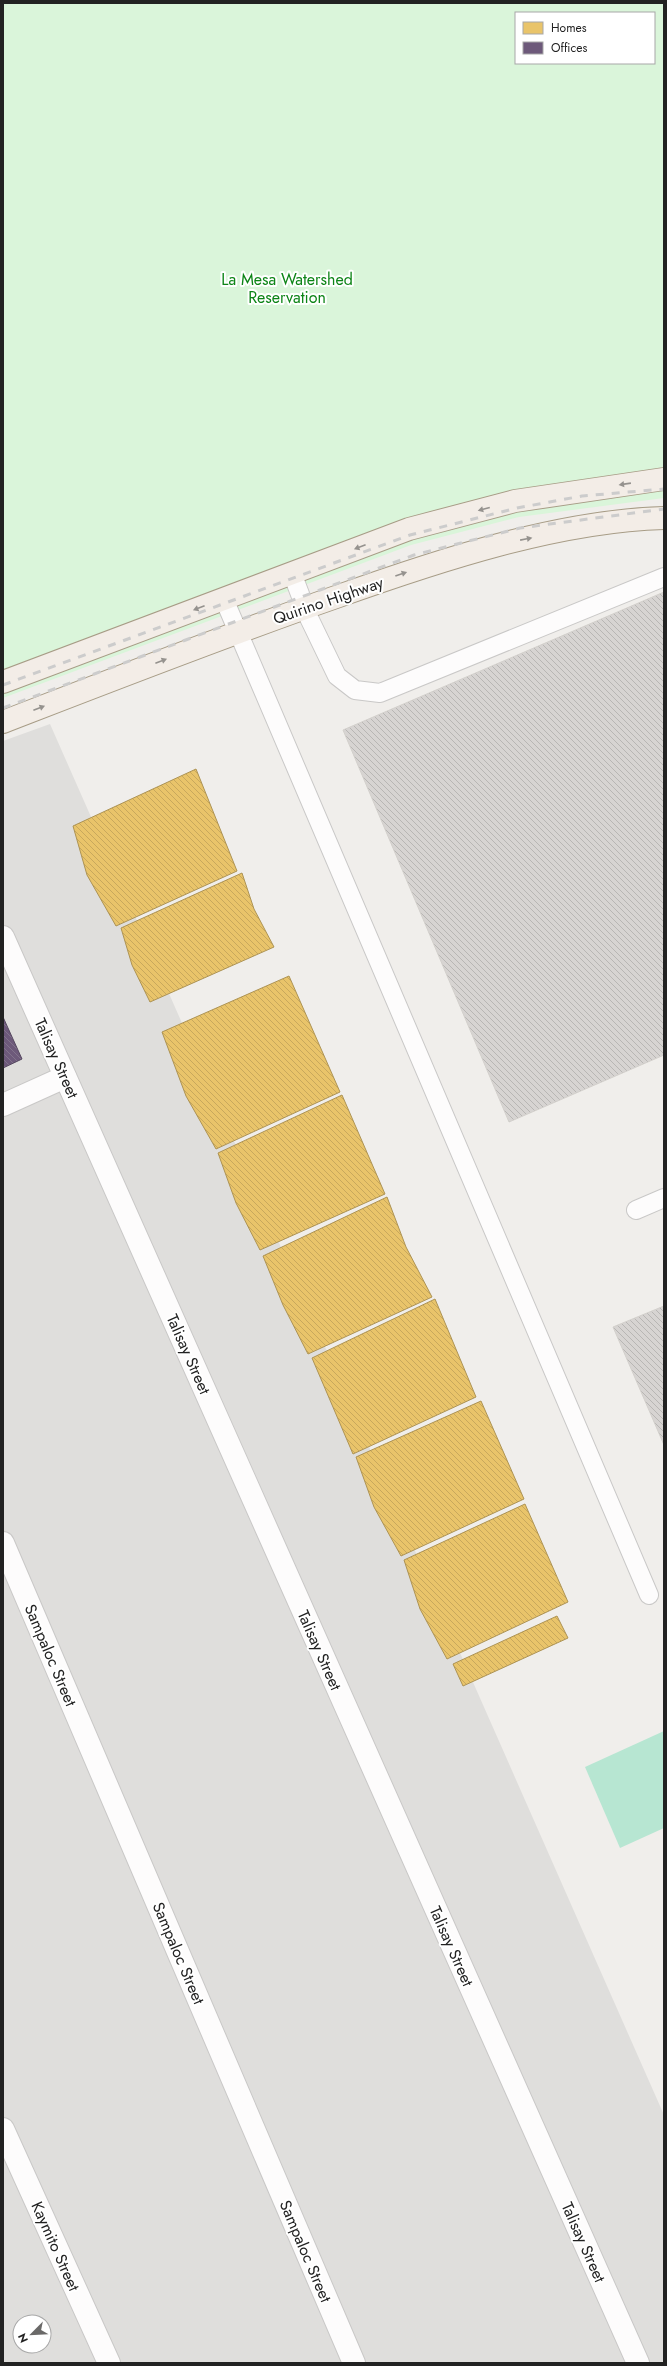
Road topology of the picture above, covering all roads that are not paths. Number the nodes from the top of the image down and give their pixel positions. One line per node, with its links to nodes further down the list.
1 (664, 479): 3 (main road, one-way to 3)
2 (664, 518): 6 (main road, Quirino Highway, one-way to 2)
3 (292, 573): 5 (main road); 6 (lane)
4 (664, 577): 6 (lane)
5 (224, 599): 7 (lane); 8 (main road, one-way to 8)
6 (306, 608): 7 (main road, Quirino Highway)
7 (237, 632): 9 (main road, Quirino Highway, one-way to 7); 16 (lane)
8 (3, 682)
9 (3, 722)
10 (3, 937): 11 (street, Talisay Street)
11 (65, 1077): 12 (street); 20 (street, Talisay Street)
12 (3, 1105)
13 (664, 1198): 14 (lane)
14 (636, 1210)
15 (3, 1543): 19 (street, Sampaloc Street)
16 (649, 1595)
17 (3, 2129): 18 (street, Kaymito Street)
18 (109, 2363)
19 (354, 2363)
20 (638, 2363)

